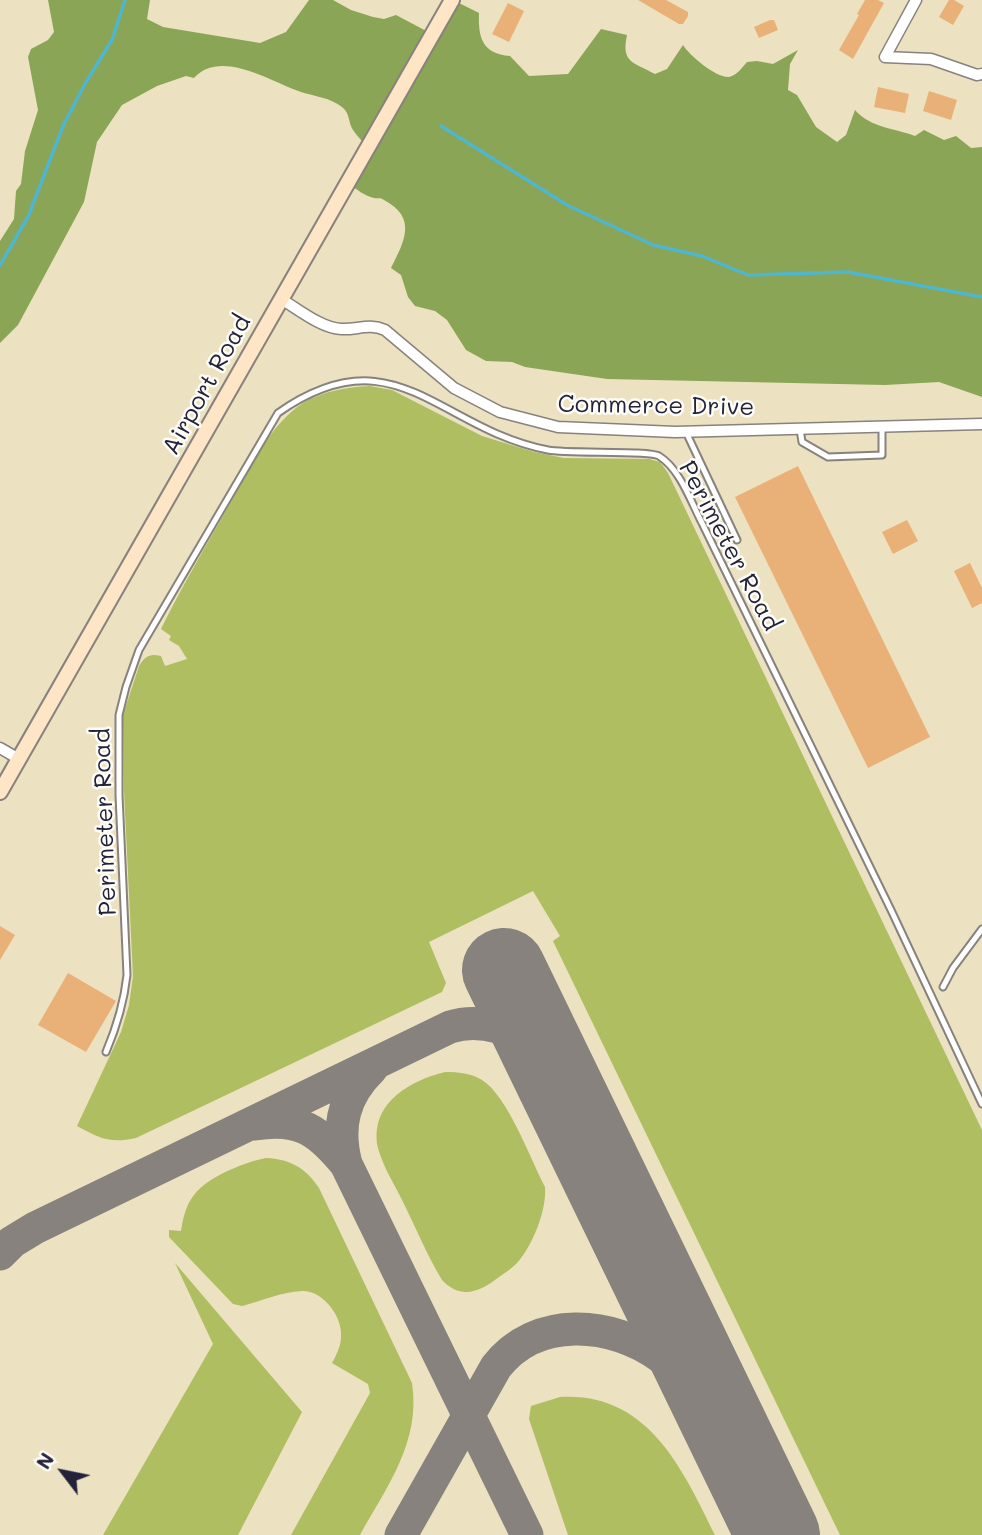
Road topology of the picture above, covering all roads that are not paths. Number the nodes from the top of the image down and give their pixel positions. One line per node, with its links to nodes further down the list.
1 (452, 0): 4 (main road, Airport Road)
2 (916, 0): 3 (street)
3 (982, 74)
4 (281, 299): 8 (street, Commerce Drive); 11 (main road, Airport Road)
5 (982, 424): 6 (street, Commerce Drive)
6 (881, 426): 7 (street, Commerce Drive); 7 (lane)
7 (800, 429): 8 (street, Commerce Drive)
8 (686, 432): 9 (lane)
9 (737, 540)
10 (0, 747): 11 (street)
11 (19, 759): 12 (main road, Airport Road)
12 (0, 792)
13 (982, 929): 14 (lane)
14 (943, 987)
15 (106, 1052): 16 (lane, Perimeter Road)
16 (982, 1104)

